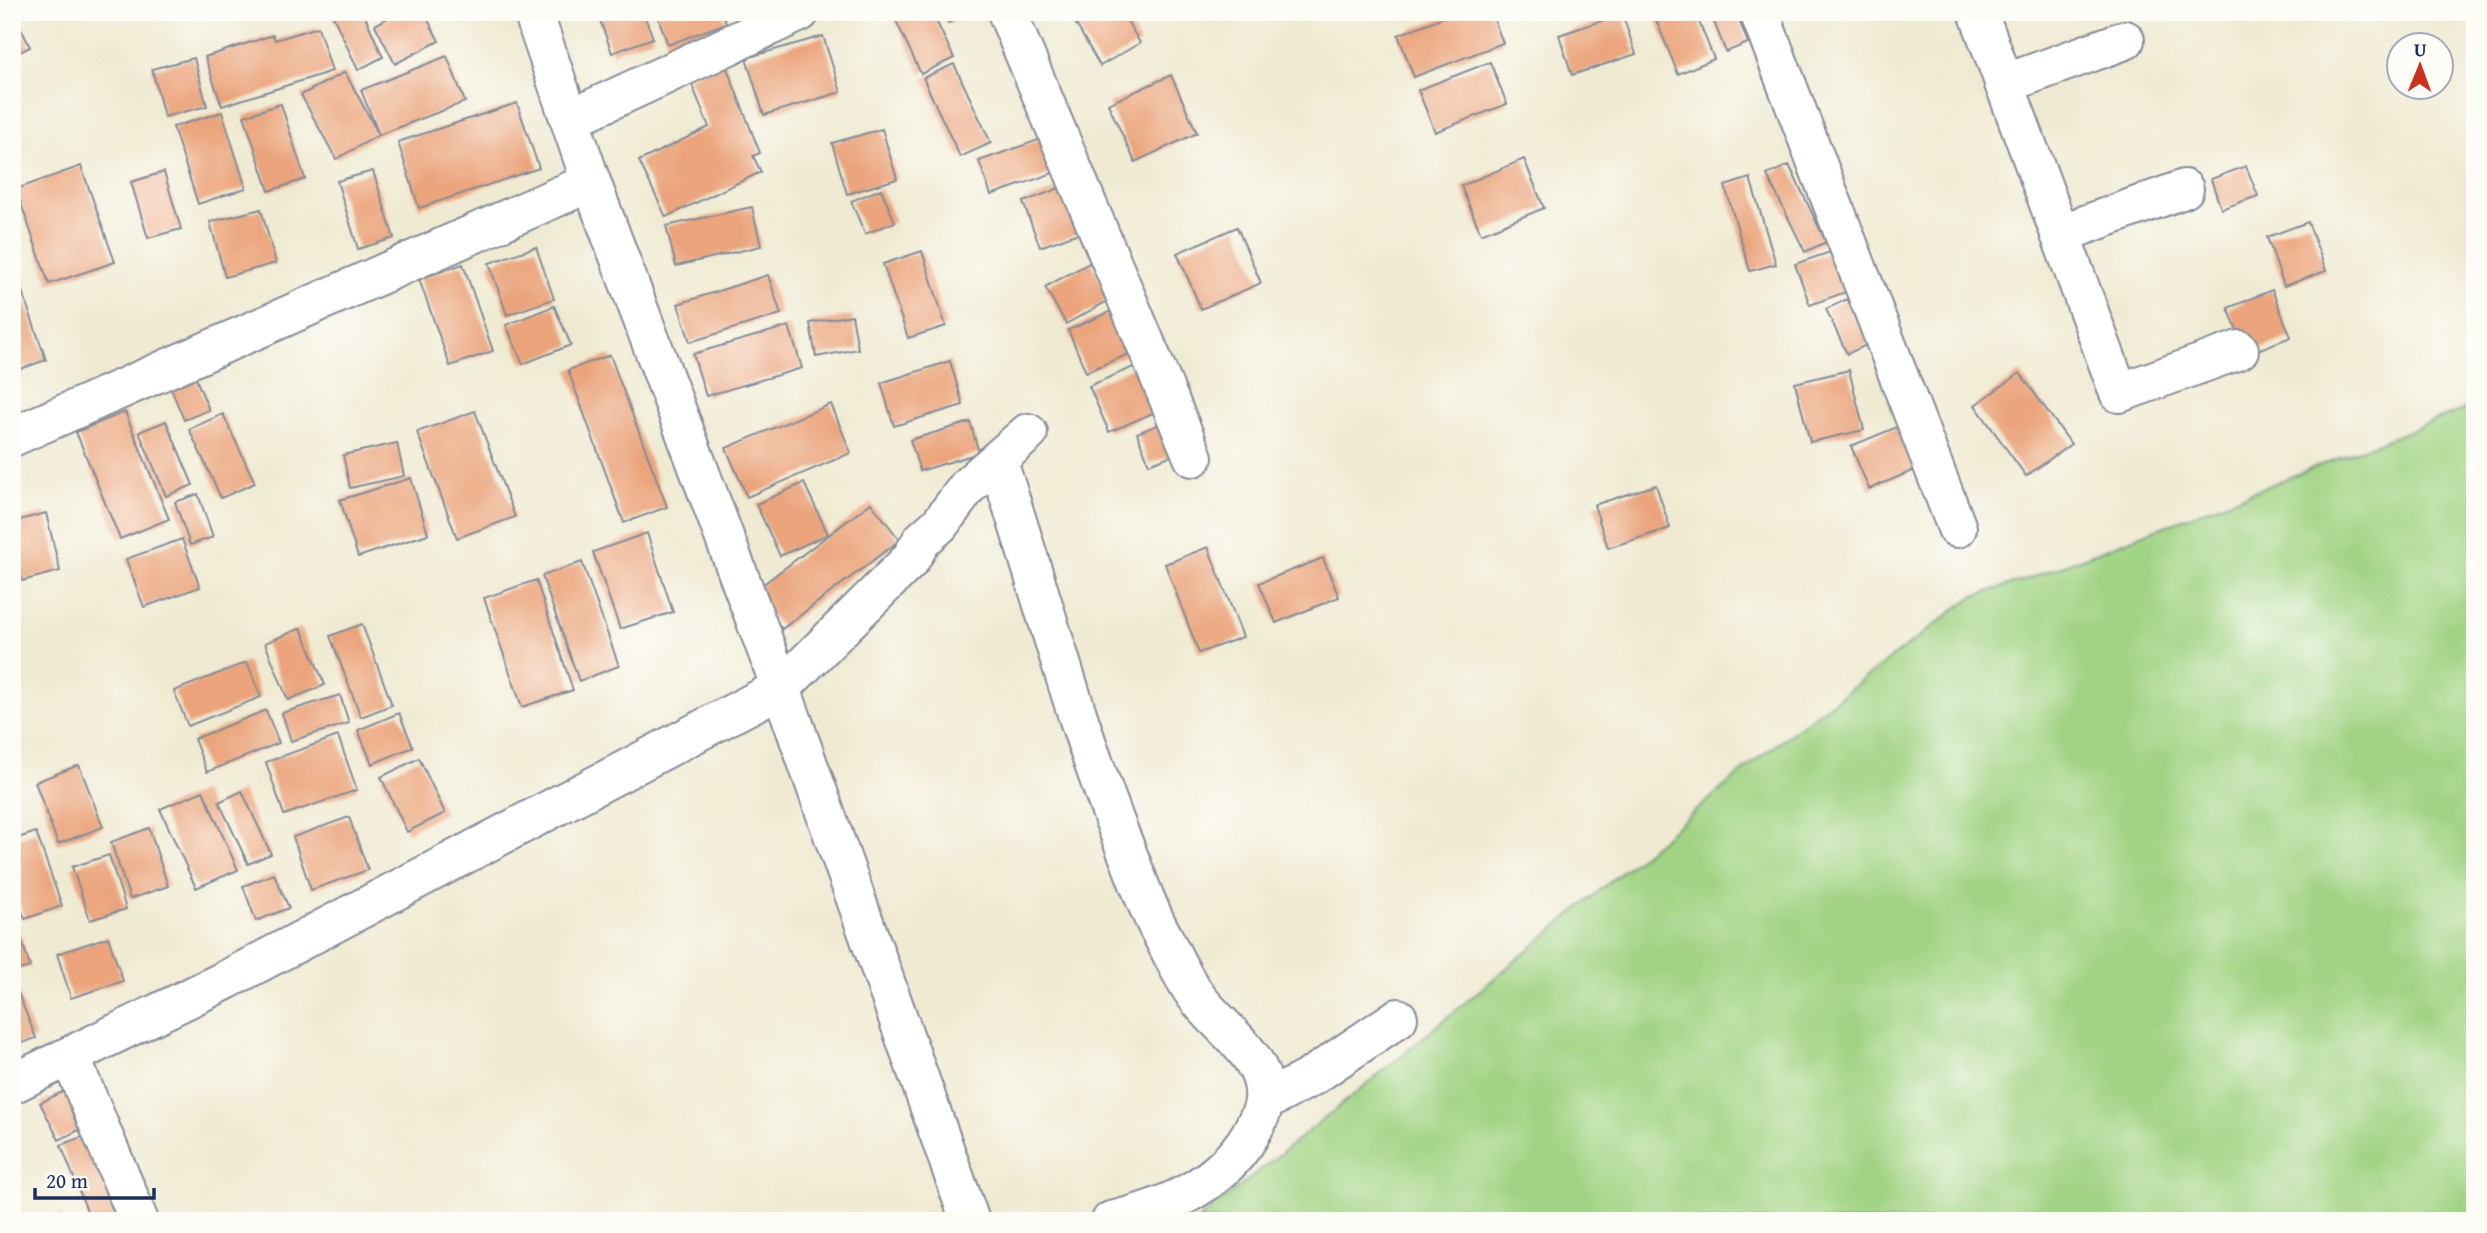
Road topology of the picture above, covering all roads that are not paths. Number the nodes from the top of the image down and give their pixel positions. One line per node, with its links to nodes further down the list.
1 (533, 12): 8 (street)
2 (800, 12): 8 (street)
3 (1007, 12): 15 (street)
4 (1759, 12): 17 (street)
5 (1978, 12): 7 (street)
6 (2125, 40): 7 (street)
7 (2004, 84): 11 (street)
8 (570, 119): 9 (street)
9 (591, 182): 14 (street); 18 (street)
10 (2184, 189): 11 (street)
11 (2060, 234): 12 (street)
12 (2239, 349)
13 (1028, 433): 16 (street)
14 (12, 436)
15 (1194, 457)
16 (986, 469): 18 (street); 22 (street)
17 (1957, 528)
18 (781, 688): 20 (street); 24 (street)
19 (1398, 1018): 22 (street)
20 (70, 1056): 21 (street); 23 (street)
21 (12, 1084)
22 (1264, 1102): 25 (street)
23 (139, 1221)
24 (970, 1221)
25 (1111, 1221)

